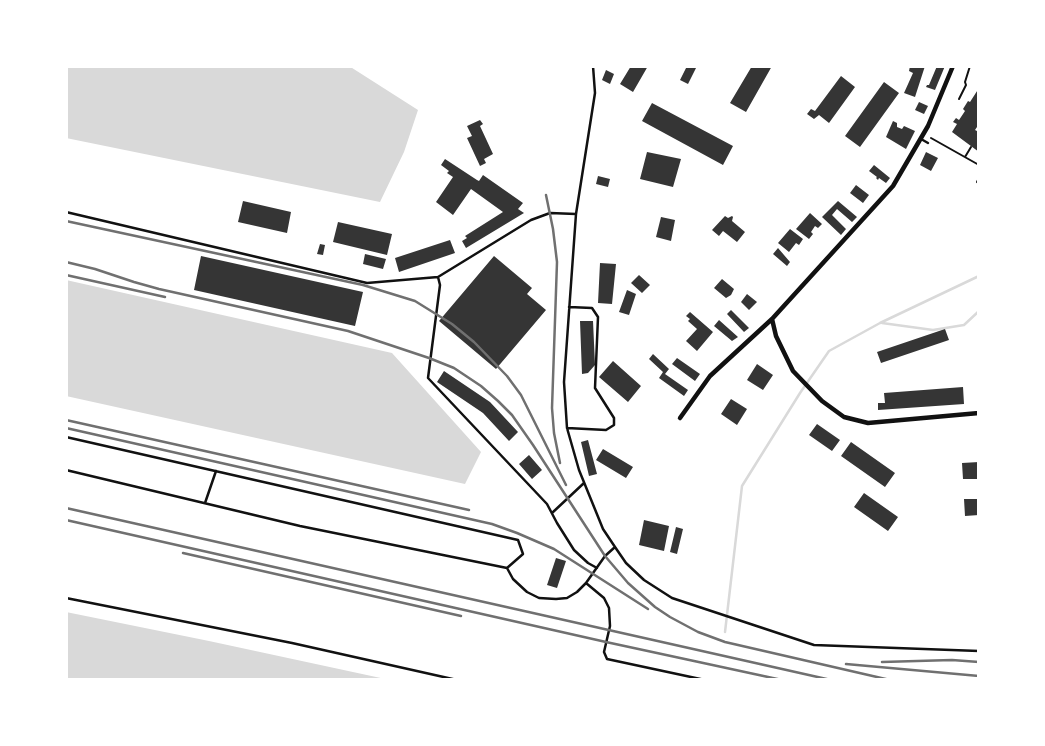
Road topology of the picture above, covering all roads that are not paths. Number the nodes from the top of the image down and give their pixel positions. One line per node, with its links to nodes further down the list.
1 (593, 66): 6 (lane)
2 (953, 66): 3 (street)
3 (920, 139): 4 (lane); 9 (street)
4 (928, 143)
5 (66, 212): 7 (lane)
6 (576, 214): 7 (lane); 8 (lane)
7 (438, 277): 18 (lane)
8 (569, 307): 12 (lane); 12 (lane)
9 (772, 319): 10 (street); 11 (street)
10 (979, 413)
11 (680, 418)
12 (568, 428): 16 (lane)
13 (66, 437): 15 (lane)
14 (66, 470): 17 (lane)
15 (216, 471): 17 (lane); 20 (lane)
16 (584, 483): 18 (lane); 19 (lane)
17 (205, 503): 20 (lane)
18 (552, 513): 21 (lane)
19 (614, 547): 21 (lane); 24 (lane)
20 (507, 568): 22 (lane)
21 (597, 568): 22 (lane)
22 (586, 583): 26 (lane)
23 (66, 598): 25 (lane)
24 (979, 651)
25 (457, 680)
26 (705, 680)

